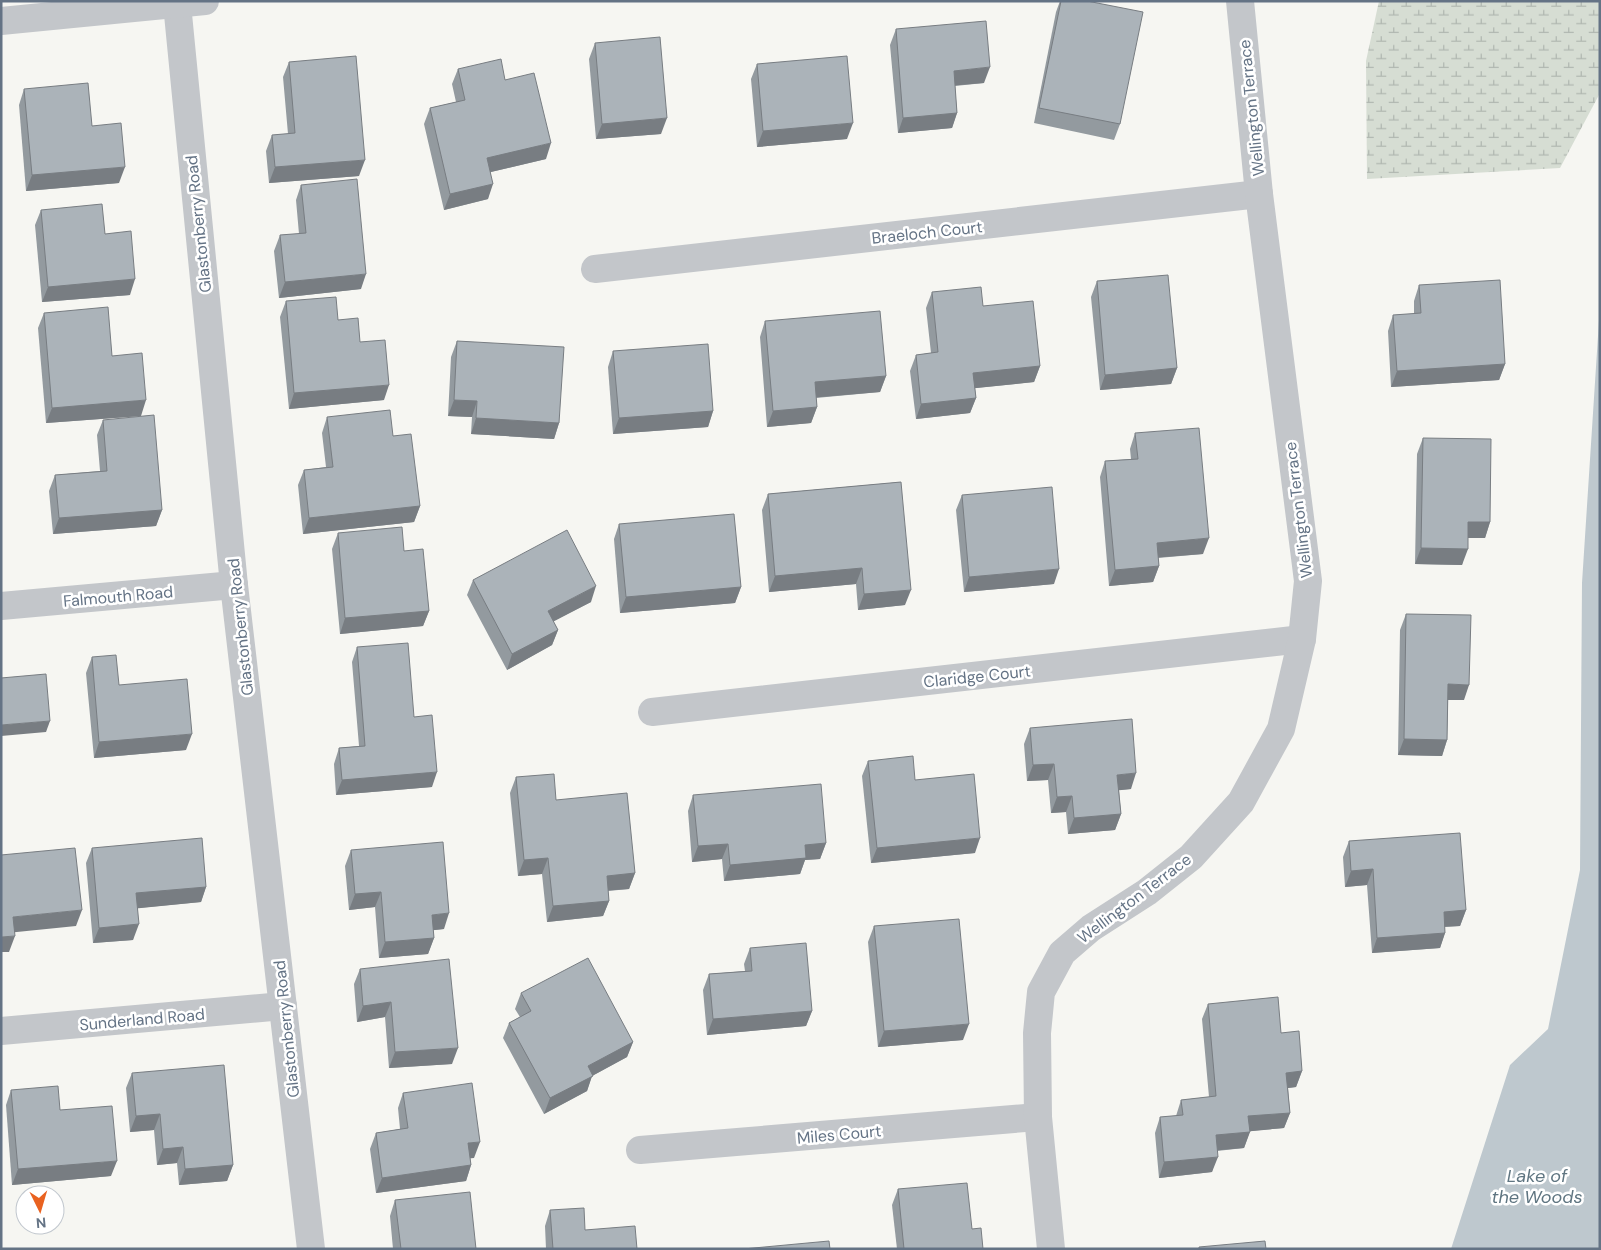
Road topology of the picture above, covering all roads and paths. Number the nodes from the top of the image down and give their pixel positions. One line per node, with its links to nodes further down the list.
1 (205, 1): 3 (street)
2 (1240, 1): 5 (street, Wellington Terrace)
3 (176, 4): 4 (street); 7 (street, Glastonberry Road)
4 (1, 21)
5 (1259, 194): 6 (street, Braeloch Court); 9 (street, Wellington Terrace)
6 (595, 269)
7 (234, 585): 8 (street, Falmouth Road); 11 (street, Glastonberry Road)
8 (1, 606)
9 (1302, 639): 10 (street, Claridge Court); 13 (street, Wellington Terrace)
10 (652, 712)
11 (284, 1006): 12 (street, Sunderland Road); 15 (street, Glastonberry Road)
12 (1, 1031)
13 (1038, 1117): 14 (street, Miles Court); 16 (street, Wellington Terrace)
14 (640, 1150)
15 (311, 1249)
16 (1051, 1249)

